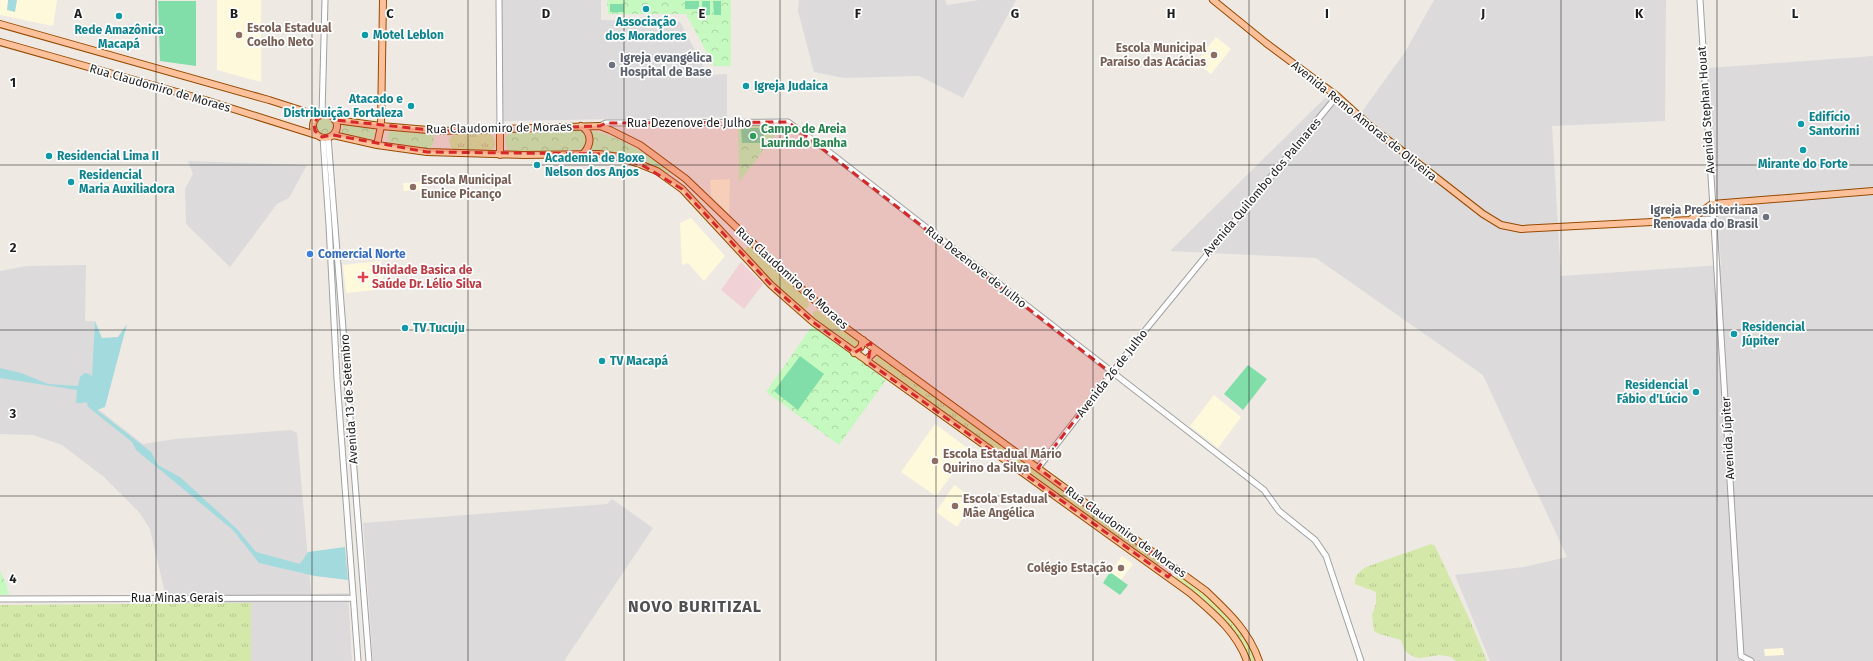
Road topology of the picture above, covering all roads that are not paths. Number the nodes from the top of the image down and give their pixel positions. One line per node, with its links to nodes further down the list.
1 (325, 0): 9 (street)
2 (383, 0): 11 (main road)
3 (500, 0): 14 (street)
4 (1213, 0): 8 (main road, Avenida Remo Amoras de Oliveira)
5 (1700, 0): 20 (street, Avenida Stephan Houat)
6 (0, 24): 9 (main road, Rua Claudomiro de Moraes)
7 (0, 42): 15 (main road, Rua Claudomiro de Moraes)
8 (1337, 96): 22 (main road, Avenida Remo Amoras de Oliveira); 23 (street, Avenida Quilombo dos Palmares)
9 (320, 116): 10 (main road); 15 (main road)
10 (335, 120): 11 (main road, Rua Claudomiro de Moraes); 15 (main road)
11 (381, 126): 14 (main road, Rua Claudomiro de Moraes); 16 (main road)
12 (580, 126): 13 (main road, Rua Claudomiro de Moraes); 14 (main road, Rua Claudomiro de Moraes); 17 (main road)
13 (600, 126): 24 (main road, Rua Claudomiro de Moraes); 28 (street, Rua Dezenove de Julho)
14 (500, 128): 18 (main road)
15 (326, 137): 16 (main road, Rua Claudomiro de Moraes); 32 (street, Avenida 13 de Setembro); 35 (street, Avenida 13 de Setembro)
16 (377, 145): 18 (main road, Rua Claudomiro de Moraes)
17 (583, 154): 18 (main road, Rua Claudomiro de Moraes); 26 (main road, Rua Claudomiro de Moraes)
18 (500, 155)
19 (1873, 191): 20 (main road)
20 (1712, 204): 21 (street, Avenida Stephan Houat); 22 (main road)
21 (1713, 219): 22 (street); 39 (street, Avenida Júpiter)
22 (1690, 220)
23 (1187, 278): 28 (street, Avenida 26 de Julho)
24 (863, 340): 25 (main road, Rua Claudomiro de Moraes); 26 (main road)
25 (876, 351): 27 (main road); 29 (main road, Rua Claudomiro de Moraes)
26 (854, 353): 27 (main road, Rua Claudomiro de Moraes)
27 (868, 362): 31 (main road, Rua Claudomiro de Moraes)
28 (1111, 373): 29 (street, Avenida 26 de Julho); 38 (street, Rua Dezenove de Julho)
29 (1038, 468): 30 (main road, Rua Claudomiro de Moraes)
30 (1175, 569): 31 (main road); 37 (main road, Rua Claudomiro de Moraes)
31 (1168, 578): 36 (main road, Rua Claudomiro de Moraes)
32 (353, 598): 33 (street, Rua Minas Gerais); 34 (street, Avenida 13 de Setembro)
33 (0, 599)
34 (358, 661)
35 (369, 661)
36 (1247, 661)
37 (1259, 661)
38 (1361, 661)
39 (1751, 661)

